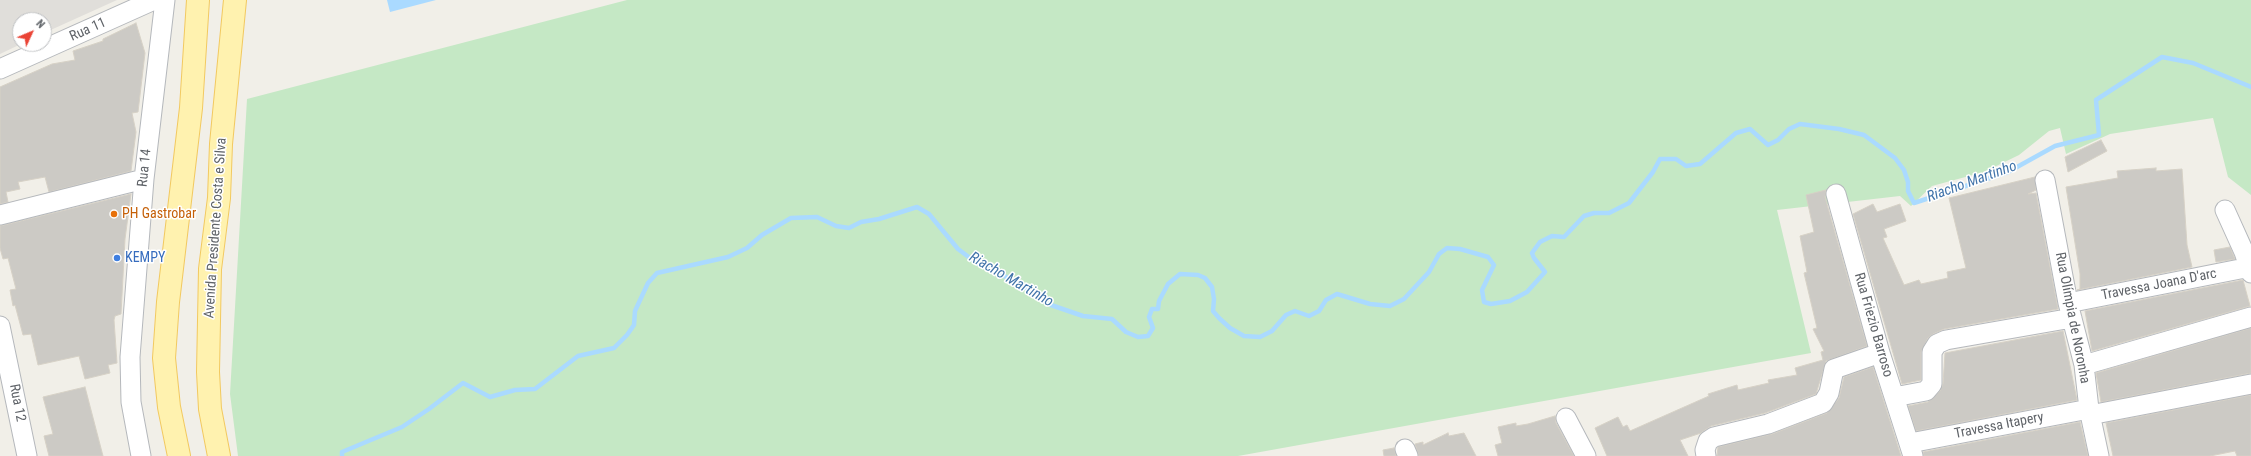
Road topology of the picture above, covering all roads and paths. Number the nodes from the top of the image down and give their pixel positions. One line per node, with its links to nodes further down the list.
1 (154, 0): 5 (street, Rua 11)
2 (165, 0): 10 (street, Rua 14)
3 (198, 0): 6 (main road)
4 (235, 0): 7 (main road, Avenida Presidente Costa e Silva)
5 (0, 69)
6 (191, 108): 7 (main road); 8 (main road)
7 (225, 110): 9 (main road, Avenida Presidente Costa e Silva)
8 (188, 140): 9 (main road); 28 (main road)
9 (221, 144): 29 (main road, Avenida Presidente Costa e Silva)
10 (144, 179): 14 (street); 27 (street, Rua 14)
11 (2046, 180): 16 (street, Rua Olímpia de Noronha)
12 (1836, 194): 19 (street, Rua Friezio Barroso)
13 (2225, 210): 15 (street)
14 (0, 215)
15 (2250, 270): 16 (street, Travessa Joana D'arc)
16 (2070, 311): 20 (street, Rua Olímpia de Noronha); 22 (street, Travessa Joana D'arc)
17 (2251, 317): 20 (street)
18 (0, 326): 26 (street, Rua 12)
19 (1880, 353): 22 (street, Rua Friezio Barroso); 31 (street)
20 (2084, 365): 23 (street, Rua Olímpia de Noronha)
21 (2251, 384): 23 (street, Travessa Itapery)
22 (1894, 397): 25 (street, Rua Friezio Barroso)
23 (2090, 412): 25 (street, Travessa Itapery); 32 (street, Rua Olímpia de Noronha)
24 (1566, 418): 30 (street)
25 (1911, 450)
26 (27, 456)
27 (141, 456)
28 (179, 456)
29 (219, 456)
30 (1586, 456)
31 (1706, 456)
32 (2099, 456)

